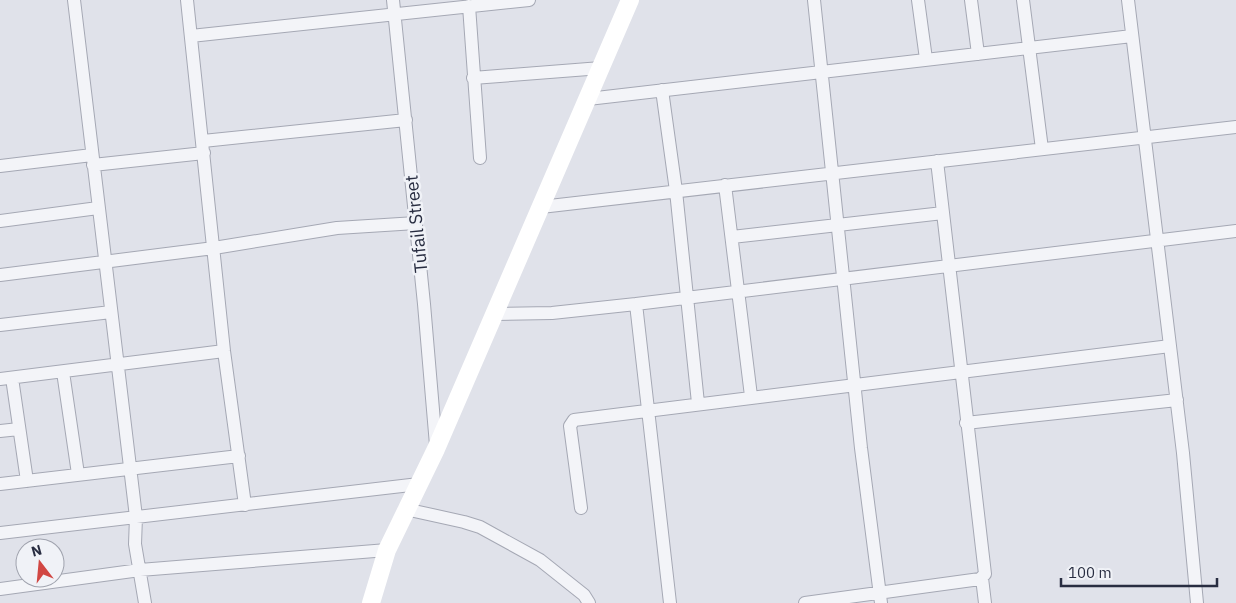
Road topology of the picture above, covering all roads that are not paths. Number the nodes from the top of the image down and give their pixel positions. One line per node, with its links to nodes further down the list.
1 (74, 0): 29 (street)
2 (187, 0): 13 (street)
3 (393, 0): 12 (street, Tufail Street)
4 (529, 0): 11 (street)
5 (630, 0): 18 (main road)
6 (814, 0): 19 (street)
7 (918, 0): 17 (street)
8 (971, 0): 16 (street)
9 (1024, 0): 15 (street)
10 (1128, 0): 14 (street)
11 (470, 6): 12 (street); 20 (street)
12 (395, 16): 13 (street); 23 (street, Tufail Street)
13 (191, 36): 26 (street)
14 (1132, 36): 15 (street); 25 (street)
15 (1030, 48): 16 (street); 27 (street)
16 (978, 54): 17 (street)
17 (926, 59): 19 (street)
18 (601, 68): 20 (street); 22 (main road)
19 (820, 72): 21 (street); 32 (street)
20 (473, 78): 28 (street)
21 (662, 90): 22 (street); 34 (street)
22 (588, 98): 35 (main road)
23 (406, 120): 26 (street); 39 (street, Tufail Street)
24 (1236, 127): 25 (street)
25 (1144, 137): 27 (street); 43 (street)
26 (204, 147): 29 (street); 44 (street)
27 (1042, 149): 30 (street)
28 (480, 158)
29 (93, 160): 31 (street); 36 (street)
30 (937, 161): 32 (street); 37 (street)
31 (0, 166)
32 (832, 173): 33 (street); 40 (street)
33 (725, 185): 34 (street); 42 (street)
34 (676, 191): 35 (street); 50 (street)
35 (541, 207): 53 (main road)
36 (98, 208): 38 (street); 45 (street)
37 (943, 213): 40 (street); 46 (street)
38 (0, 221)
39 (416, 223): 44 (street); 69 (street, Tufail Street)
40 (838, 225): 42 (street); 48 (street)
41 (1236, 231): 43 (street)
42 (732, 238): 49 (street)
43 (1156, 241): 46 (street); 55 (street)
44 (214, 248): 45 (street); 56 (street)
45 (105, 262): 47 (street); 52 (street)
46 (949, 266): 48 (street); 58 (street)
47 (0, 275)
48 (844, 278): 49 (street); 61 (street)
49 (738, 292): 50 (street); 62 (street)
50 (687, 298): 51 (street); 64 (street)
51 (636, 304): 53 (street); 65 (street)
52 (111, 312): 54 (street); 57 (street)
53 (494, 314): 69 (main road)
54 (0, 325)
55 (1170, 346): 58 (street); 63 (street)
56 (224, 351): 57 (street); 70 (street)
57 (117, 365): 59 (street); 71 (street)
58 (960, 371): 61 (street); 66 (street)
59 (63, 372): 60 (street); 72 (street)
60 (6, 378): 67 (street)
61 (854, 383): 62 (street); 85 (street)
62 (751, 396): 64 (street)
63 (1177, 400): 66 (street); 92 (street)
64 (698, 403): 65 (street)
65 (648, 409): 77 (street); 89 (street)
66 (966, 423): 83 (street)
67 (19, 429): 68 (street); 73 (street)
68 (0, 431)
69 (436, 448): 75 (main road)
70 (239, 456): 71 (street); 76 (street)
71 (129, 467): 72 (street); 79 (street)
72 (78, 474): 73 (street)
73 (27, 481): 74 (street)
74 (0, 484)
75 (419, 484): 76 (street); 78 (main road)
76 (244, 505): 79 (street)
77 (581, 508)
78 (405, 510): 81 (main road); 88 (street)
79 (136, 517): 80 (street); 82 (street)
80 (0, 533)
81 (388, 550): 82 (street); 87 (main road)
82 (140, 570): 84 (street); 86 (street)
83 (982, 578): 85 (street); 91 (street)
84 (0, 589)
85 (881, 598): 90 (street)
86 (145, 603)
87 (371, 603)
88 (589, 603)
89 (670, 603)
90 (806, 603)
91 (985, 603)
92 (1197, 603)

